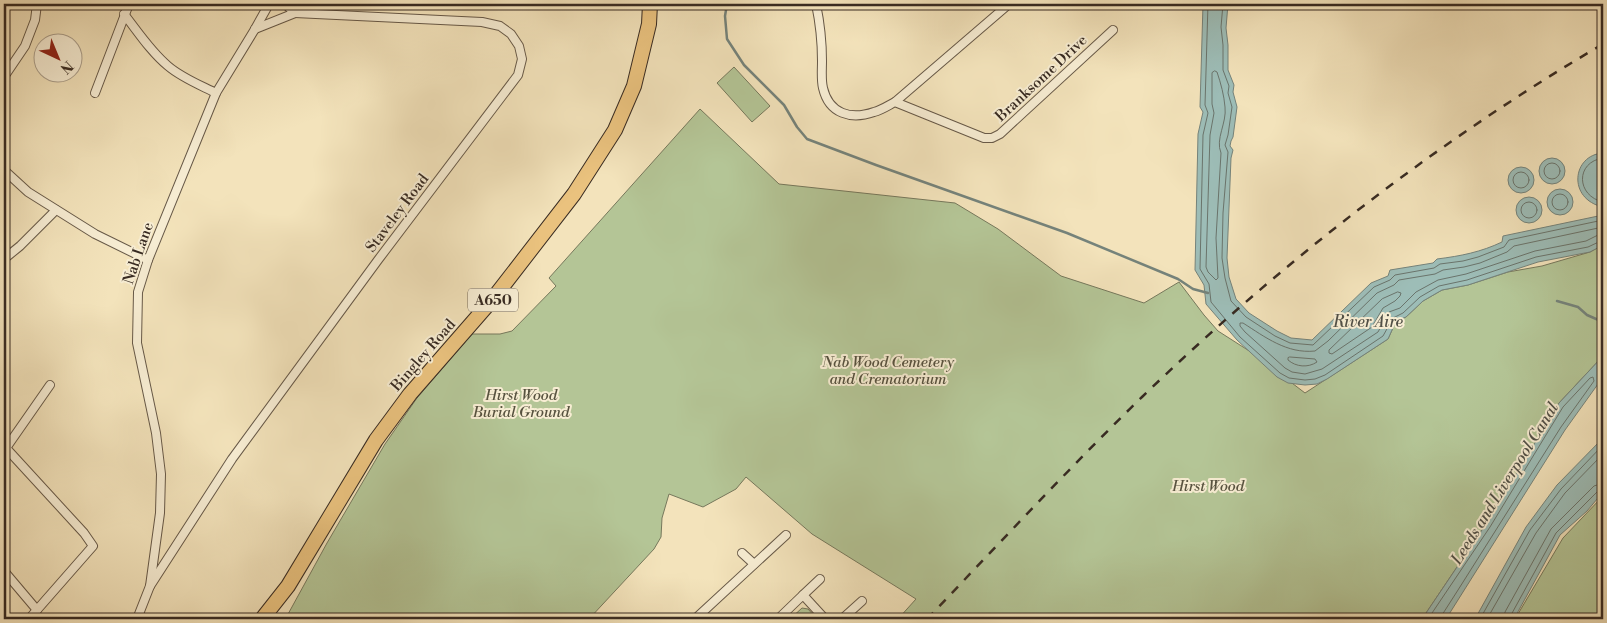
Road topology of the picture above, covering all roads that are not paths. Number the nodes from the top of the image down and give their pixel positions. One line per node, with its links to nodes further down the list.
1 (37, 4): 12 (street)
2 (129, 4): 9 (street)
3 (269, 4): 10 (street, Nab Lane)
4 (286, 4): 8 (street)
5 (650, 4): 33 (highway, Bingley Road / A650)
6 (816, 4): 15 (street)
7 (1009, 4): 15 (street)
8 (295, 12): 10 (street, Staveley Road); 27 (street, Staveley Road)
9 (124, 14): 13 (street); 14 (street)
10 (255, 29): 13 (street, Nab Lane)
11 (1113, 30): 15 (street, Branksome Drive)
12 (4, 77)
13 (216, 93): 19 (street, Nab Lane)
14 (95, 94)
15 (895, 102)
16 (4, 170): 17 (street)
17 (56, 210): 18 (street); 19 (street)
18 (4, 259)
19 (148, 260): 27 (street, Nab Lane)
20 (50, 385): 21 (street)
21 (5, 449): 30 (street)
22 (786, 535): 24 (street)
23 (742, 553): 24 (street)
24 (754, 564): 34 (street)
25 (4, 571): 30 (street)
26 (820, 579): 28 (street)
27 (150, 586): 32 (street, Nab Lane)
28 (803, 595): 35 (street); 36 (street)
29 (862, 601): 37 (street)
30 (37, 610): 31 (street)
31 (29, 619)
32 (137, 619)
33 (262, 619)
34 (696, 619)
35 (778, 619)
36 (825, 619)
37 (842, 619)

